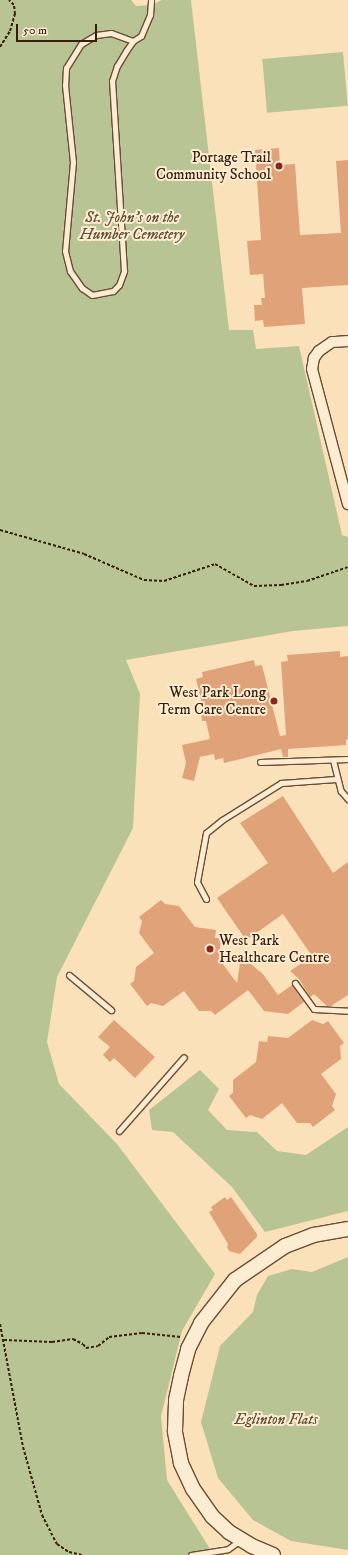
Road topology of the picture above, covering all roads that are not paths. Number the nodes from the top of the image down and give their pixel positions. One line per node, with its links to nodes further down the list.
1 (151, 0): 2 (lane)
2 (133, 41): 2 (lane)
3 (348, 341): 4 (street)
4 (348, 504)
5 (348, 759): 6 (lane)
6 (333, 760): 7 (lane); 8 (lane)
7 (260, 762)
8 (336, 779): 9 (lane); 10 (lane)
9 (348, 799)
10 (206, 899)
11 (70, 975): 13 (lane)
12 (295, 983): 14 (lane)
13 (111, 1010)
14 (348, 1011)
15 (184, 1057): 16 (lane)
16 (119, 1131)
17 (348, 1229): 18 (street)
18 (240, 1540): 19 (lane); 20 (street)
19 (192, 1555)
20 (273, 1555)

